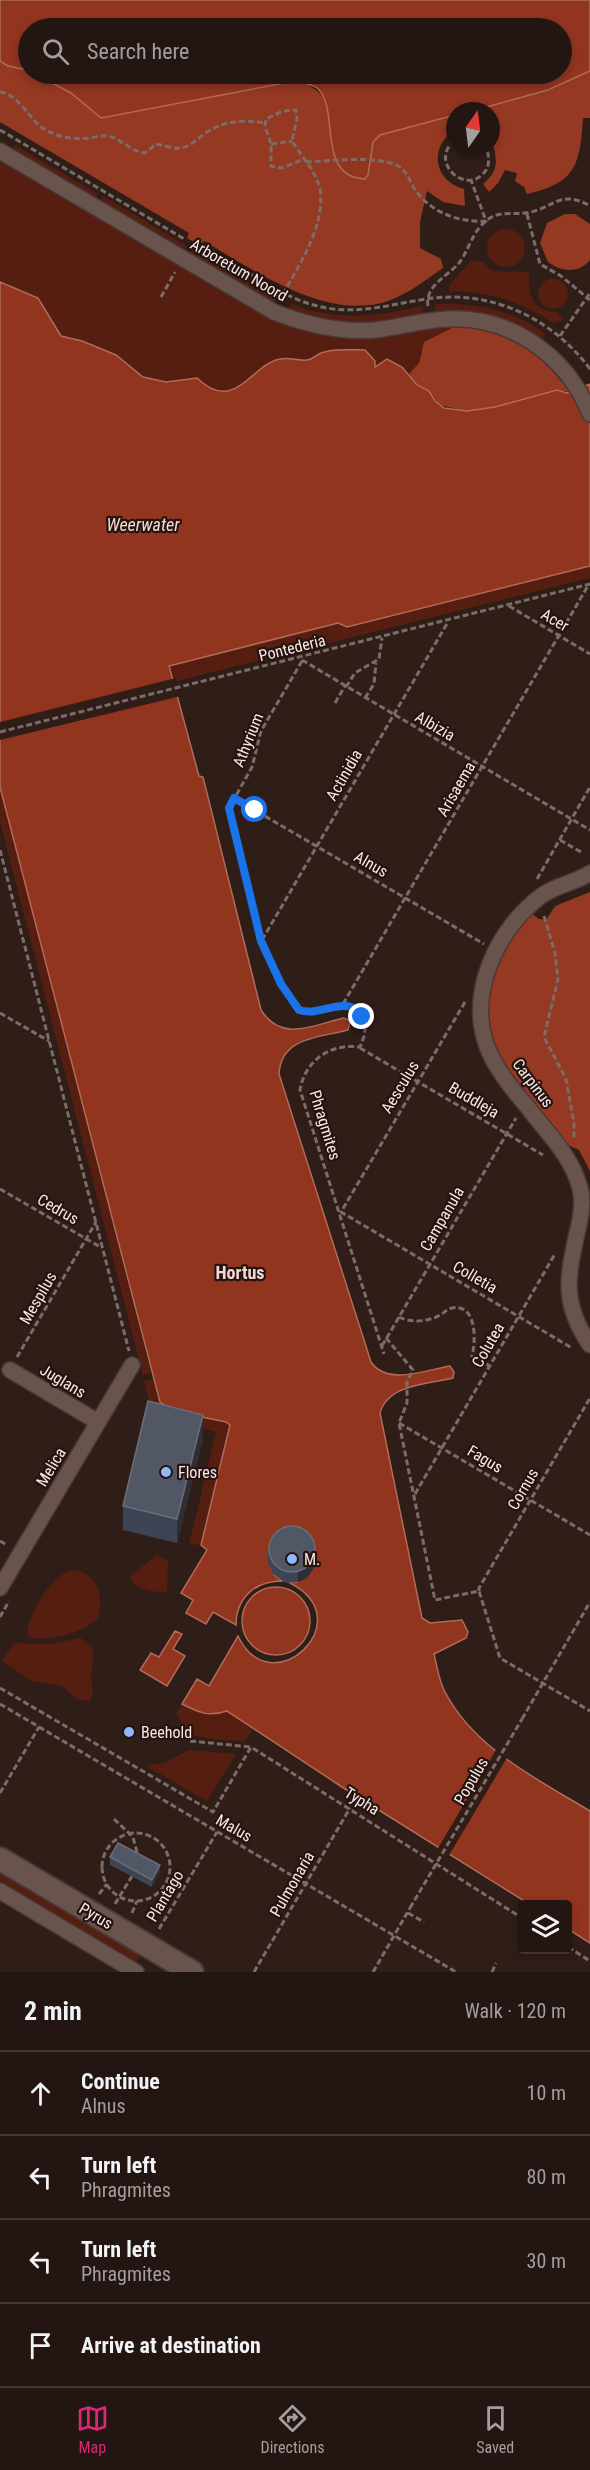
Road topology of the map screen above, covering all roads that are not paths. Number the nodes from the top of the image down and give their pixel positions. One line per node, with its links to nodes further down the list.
1 (0, 151): 2 (street, Arboretum Noord)
2 (590, 414)
3 (588, 875): 4 (street, Carpinus)
4 (584, 1348)
5 (132, 1365): 7 (street, Melica)
6 (10, 1370): 7 (street, Juglans)
7 (98, 1422): 8 (street, Melica)
8 (0, 1588)
9 (0, 1859): 12 (street, Pyrus)
10 (0, 1891): 11 (street, Pyrus)
11 (136, 1972)
12 (192, 1972)

